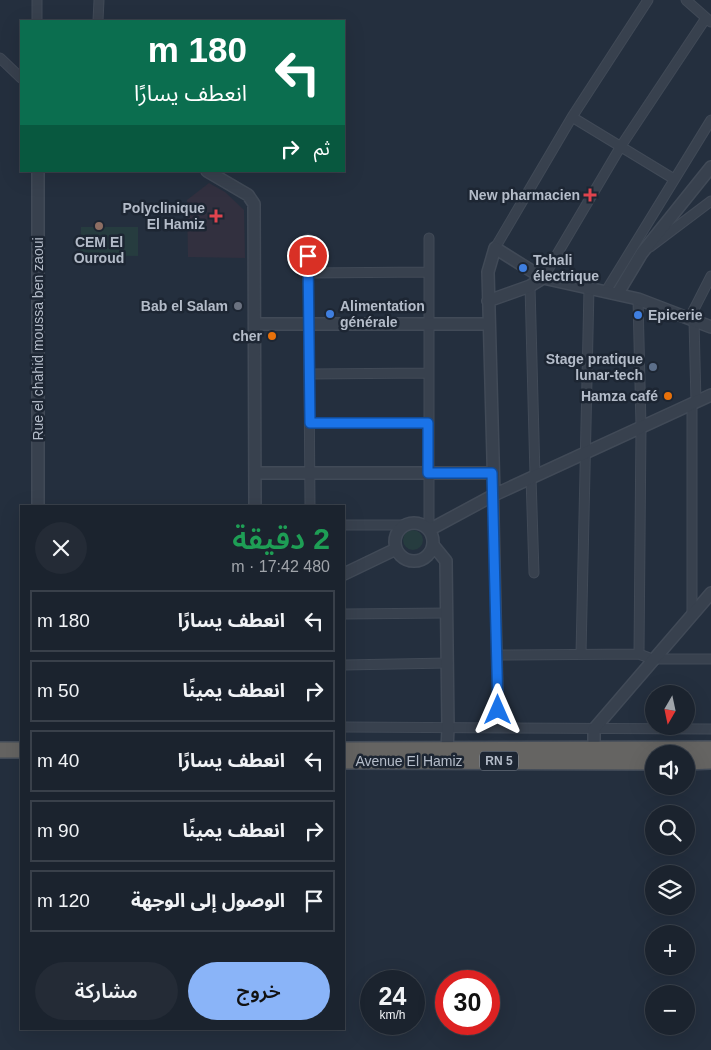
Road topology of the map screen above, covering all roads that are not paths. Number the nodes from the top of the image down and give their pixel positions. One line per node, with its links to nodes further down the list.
1 (36, 0): 5 (street)
2 (99, 0): 6 (street)
3 (648, 0): 10 (street)
4 (686, 0): 7 (street)
5 (37, 20)
6 (98, 20)
7 (708, 20): 12 (street)
8 (0, 58): 9 (street)
9 (20, 77)
10 (572, 118): 12 (street); 20 (street)
11 (711, 120): 16 (street)
12 (621, 146): 16 (street); 25 (street)
13 (711, 167): 21 (street)
14 (38, 172): 51 (street, Rue el chahid moussa ben zaoui)
15 (208, 172): 33 (street)
16 (674, 179): 28 (street)
17 (711, 201): 21 (street)
18 (429, 238): 22 (street)
19 (308, 239): 23 (street)
20 (495, 248): 25 (street); 30 (street)
21 (642, 253): 28 (street)
22 (429, 272): 23 (street); 34 (street)
23 (308, 273): 32 (street)
24 (711, 276): 31 (street)
25 (543, 278): 26 (street); 27 (street)
26 (530, 286): 30 (street); 49 (street)
27 (589, 288): 28 (street); 44 (street)
28 (612, 292): 29 (street)
29 (638, 299): 31 (street); 43 (street)
30 (488, 301): 35 (street)
31 (691, 320): 36 (street); 40 (street)
32 (309, 323): 33 (street); 34 (street); 37 (street)
33 (255, 324): 45 (street)
34 (429, 324): 35 (street); 38 (street)
35 (488, 324): 48 (street)
36 (711, 327)
37 (309, 374): 38 (street); 41 (street)
38 (428, 374): 42 (street)
39 (711, 395): 40 (street)
40 (694, 403): 43 (street); 66 (street)
41 (310, 423): 42 (street); 46 (street)
42 (428, 423): 47 (street)
43 (641, 426): 44 (street); 68 (street)
44 (586, 452): 49 (street); 67 (street)
45 (255, 473): 46 (street); 52 (street)
46 (310, 473): 47 (street); 53 (street)
47 (428, 473): 48 (street); 56 (street)
48 (492, 473): 50 (street)
49 (533, 476): 50 (street); 59 (street)
50 (494, 494): 56 (street); 69 (street)
51 (38, 505)
52 (255, 505)
53 (310, 505)
54 (345, 525): 55 (street)
55 (403, 526): 56 (street); 58 (street)
56 (429, 530): 57 (street)
57 (433, 545): 58 (street); 64 (street)
58 (396, 549): 60 (street)
59 (534, 573)
60 (345, 574)
61 (711, 588): 63 (street)
62 (711, 593): 63 (street)
63 (706, 604): 66 (street)
64 (447, 613): 65 (street); 72 (street)
65 (345, 614)
66 (692, 614): 70 (street)
67 (581, 654): 68 (street); 69 (street)
68 (639, 654): 70 (street)
69 (498, 655): 76 (street)
70 (652, 659): 71 (street); 77 (street)
71 (711, 659)
72 (448, 664): 73 (street); 75 (street)
73 (345, 665)
74 (345, 727): 75 (street)
75 (448, 728): 76 (street); 83 (street)
76 (498, 728): 77 (street)
77 (594, 729): 78 (street); 84 (street)
78 (711, 729)
79 (711, 749): 84 (highway, RN 5)
80 (0, 750): 81 (highway)
81 (20, 750)
82 (345, 750): 83 (highway, RN 5)
83 (446, 750): 84 (highway, RN 5)
84 (594, 750)
85 (0, 760): 86 (highway)
86 (20, 760)
87 (345, 761): 88 (highway, Avenue El Hamiz / RN 5)
88 (645, 762)
89 (695, 762): 90 (highway)
90 (711, 762)

